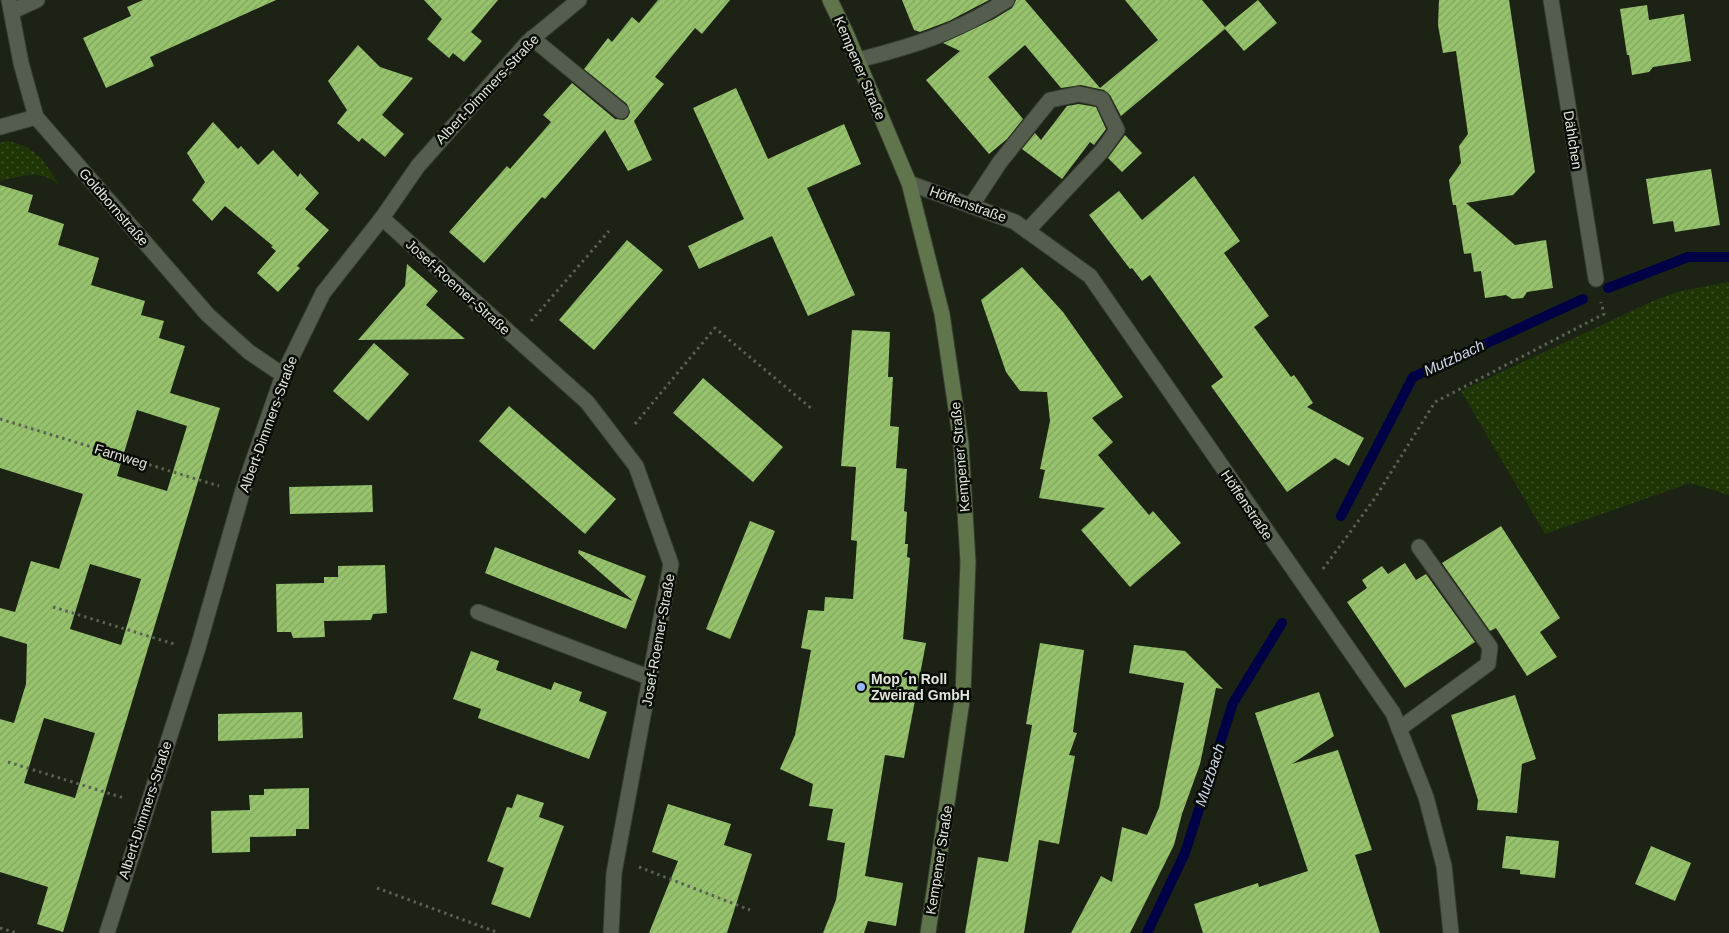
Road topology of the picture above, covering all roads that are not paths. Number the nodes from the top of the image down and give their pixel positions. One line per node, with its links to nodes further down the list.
1 (37, 0): 6 (street)
2 (579, 0): 7 (street, Albert-Dimmers-Straße)
3 (830, 0): 8 (main road, Kempener Straße)
4 (1007, 0): 8 (street)
5 (1550, 0): 16 (street, Dählchen)
6 (11, 5): 10 (street, Goldbornstraße)
7 (532, 38): 9 (street); 14 (street, Albert-Dimmers-Straße)
8 (858, 60): 12 (main road, Kempener Straße)
9 (621, 111)
10 (36, 117): 11 (street); 17 (street, Goldbornstraße)
11 (0, 128)
12 (908, 183): 13 (street, Höffenstraße); 24 (main road, Kempener Straße)
13 (971, 206): 15 (street, Höffenstraße); 15 (street)
14 (382, 218): 17 (street, Albert-Dimmers-Straße); 20 (street, Josef-Roemer-Straße)
15 (1027, 231): 21 (street, Höffenstraße)
16 (1596, 279)
17 (283, 375): 22 (street, Albert-Dimmers-Straße)
18 (1419, 547): 21 (street)
19 (478, 612): 20 (street)
20 (651, 678): 23 (street, Josef-Roemer-Straße)
21 (1399, 729): 25 (street, Höffenstraße)
22 (107, 933)
23 (611, 933)
24 (928, 933)
25 (1451, 933)

